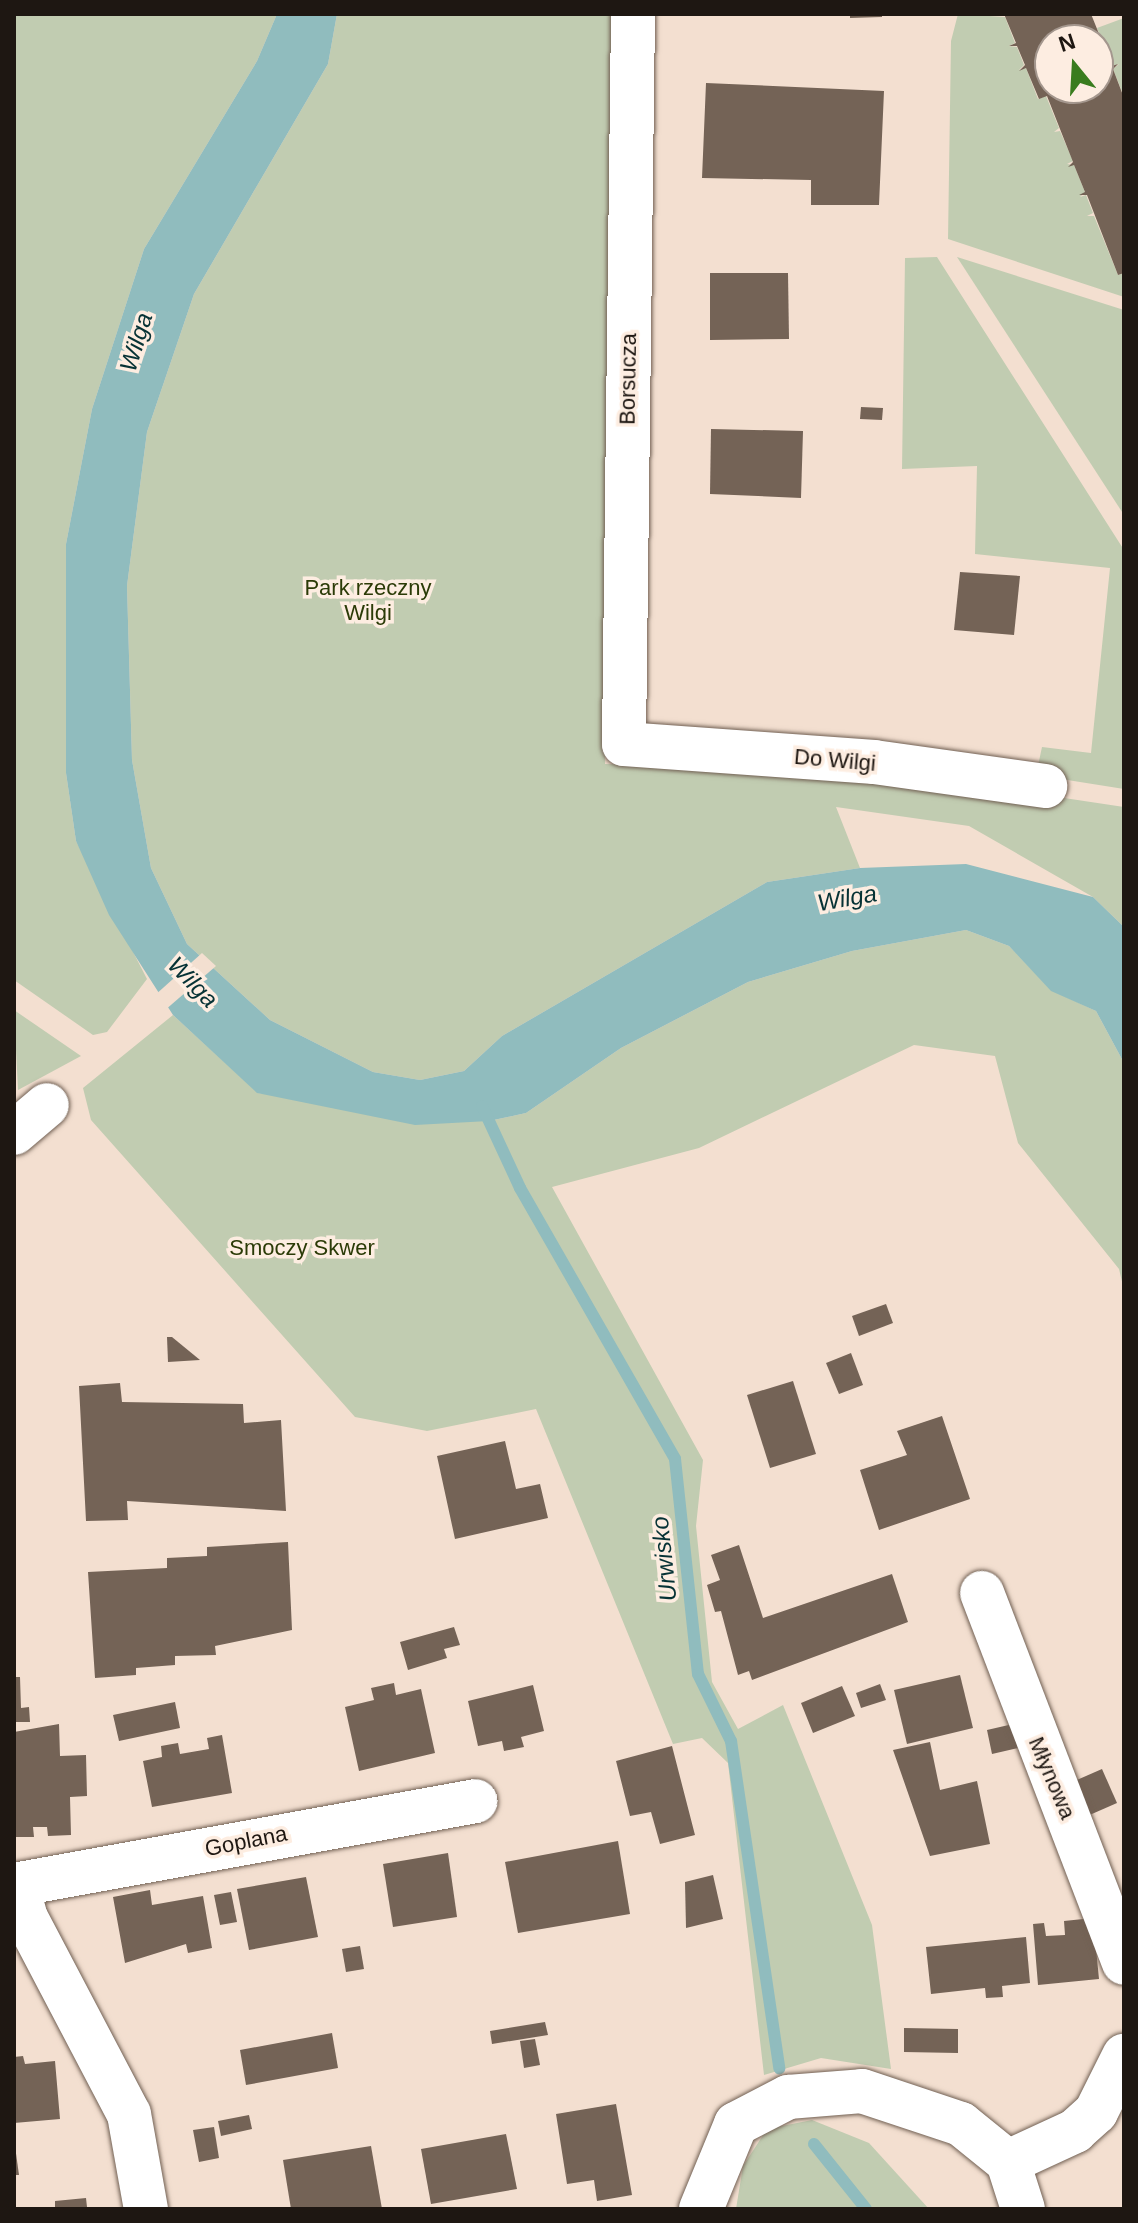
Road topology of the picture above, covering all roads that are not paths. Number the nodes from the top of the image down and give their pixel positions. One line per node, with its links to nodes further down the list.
1 (633, 14): 2 (street, Borsucza)
2 (624, 744): 3 (street, Do Wilgi)
3 (1045, 786)
4 (47, 1105): 5 (street)
5 (14, 1133)
6 (982, 1593): 9 (street, Młynowa)
7 (475, 1801): 8 (street, Goplana)
8 (15, 1885): 12 (street, Goplana)
9 (1124, 1963)
10 (1124, 2056): 11 (street)
11 (1008, 2162): 13 (street); 14 (street)
12 (146, 2209)
13 (701, 2209)
14 (1023, 2209)

